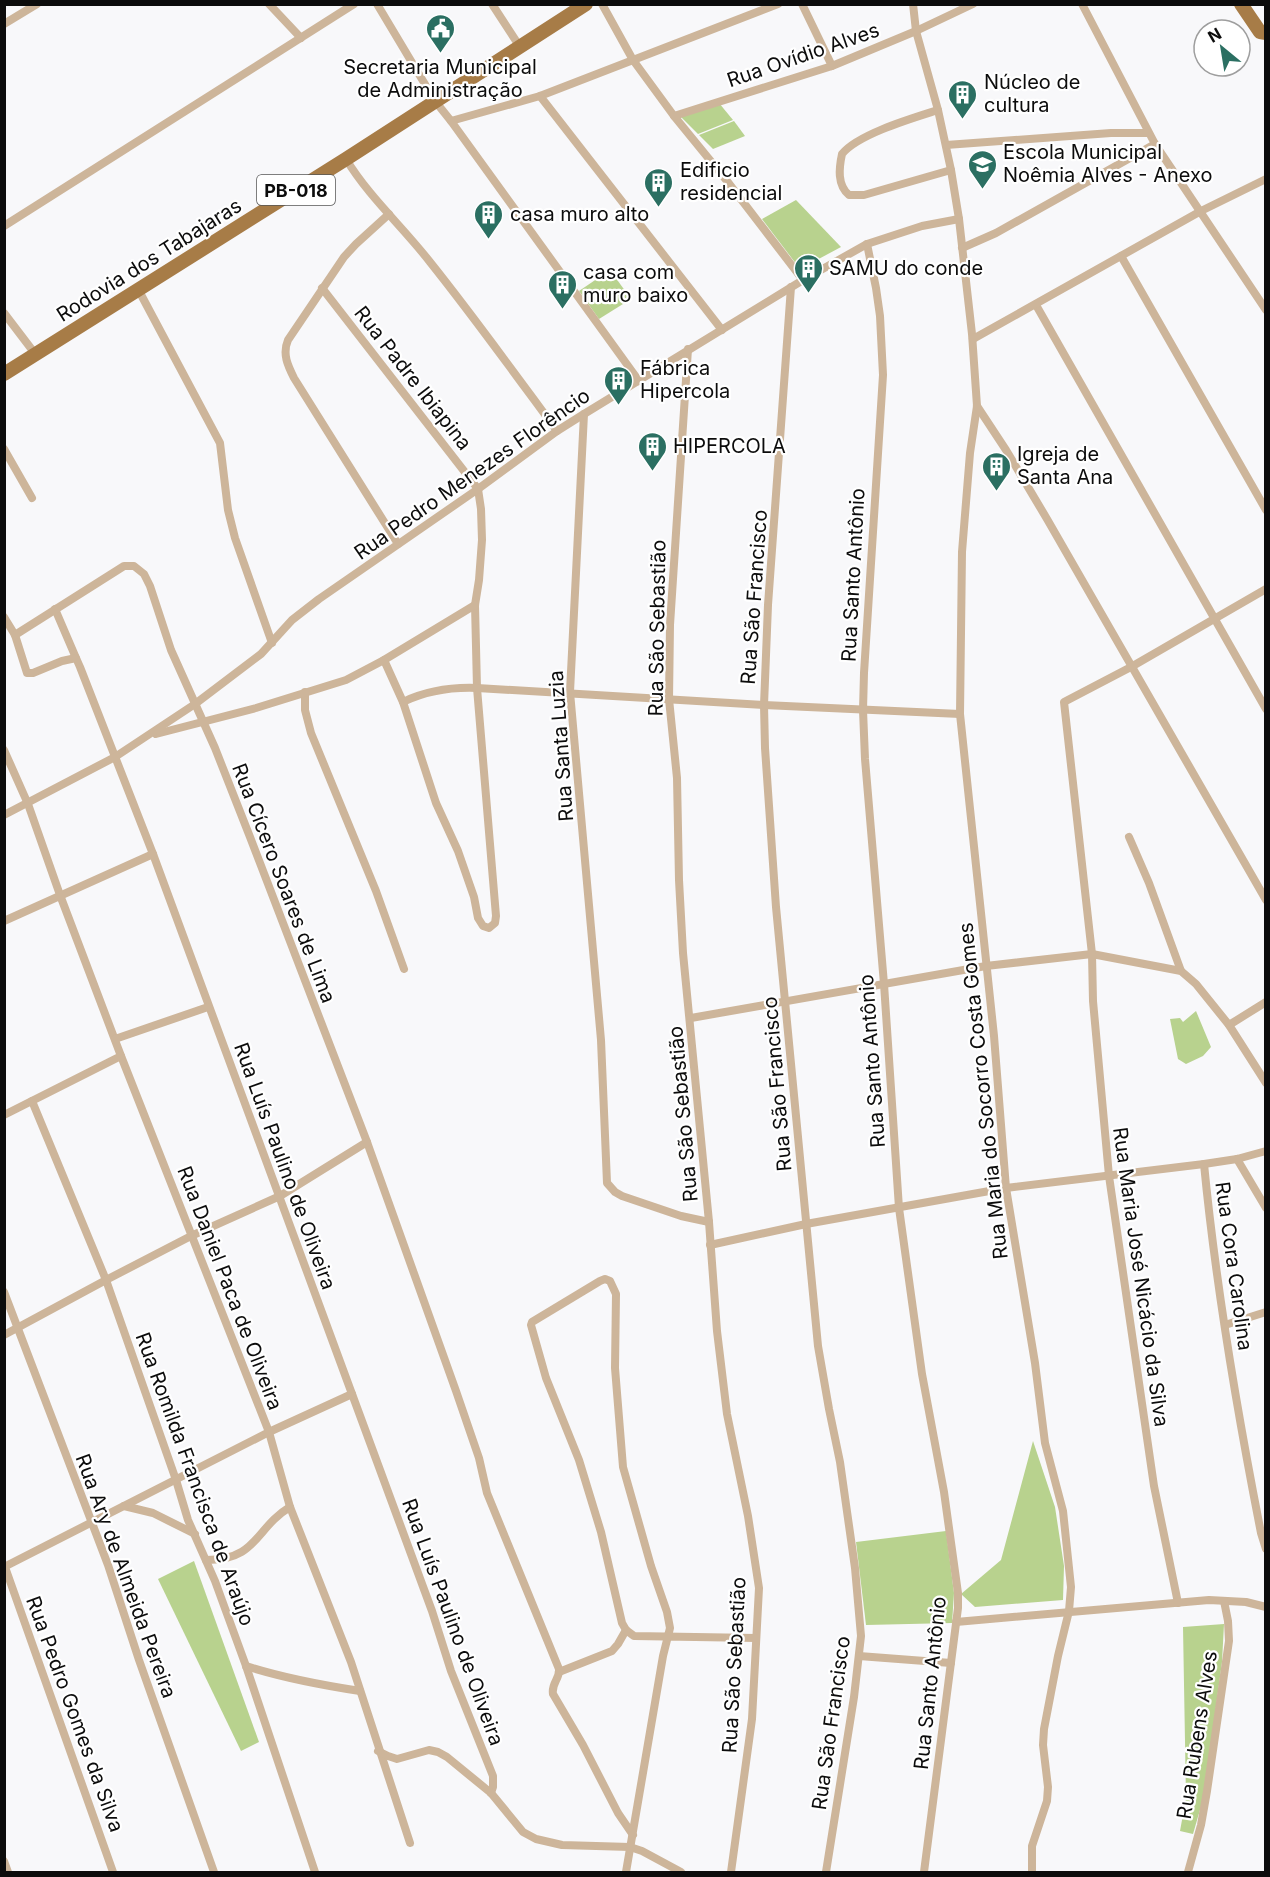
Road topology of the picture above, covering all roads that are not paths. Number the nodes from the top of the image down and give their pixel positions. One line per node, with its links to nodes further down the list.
1 (37, 4): 14 (street)
2 (269, 4): 17 (street)
3 (354, 4): 17 (street)
4 (377, 4): 22 (street)
5 (492, 4): 18 (street)
6 (586, 4): 18 (main road, Rodovia dos Tabajaras / PB-018)
7 (602, 4): 19 (street)
8 (778, 4): 19 (street)
9 (802, 4): 20 (street)
10 (913, 4): 15 (street, Rua Maria do Socorro Costa Gomes)
11 (972, 4): 15 (street, Rua Ovídio Alves)
12 (1082, 4): 26 (street)
13 (1241, 4): 16 (main road)
14 (4, 24)
15 (916, 31): 20 (street, Rua Ovídio Alves); 23 (street, Rua Maria do Socorro Costa Gomes)
16 (1264, 34)
17 (301, 38): 35 (street)
18 (520, 47): 22 (main road, Rodovia dos Tabajaras / PB-018)
19 (633, 60): 21 (street); 24 (street)
20 (832, 66): 24 (street, Rua Ovídio Alves)
21 (540, 96): 25 (street); 46 (street)
22 (435, 101): 25 (street); 29 (main road, Rodovia dos Tabajaras / PB-018)
23 (938, 110): 28 (street, Rua Maria do Socorro Costa Gomes); 30 (street)
24 (674, 116): 39 (street)
25 (451, 121): 51 (street)
26 (1148, 133): 27 (street); 28 (street)
27 (1155, 144): 32 (street); 37 (street)
28 (946, 145): 30 (street, Rua Maria do Socorro Costa Gomes)
29 (346, 159): 33 (street); 42 (main road, Rodovia dos Tabajaras / PB-018)
30 (951, 170): 34 (street, Rua Maria do Socorro Costa Gomes)
31 (1266, 179): 32 (street)
32 (1201, 211): 38 (street); 44 (street)
33 (389, 214): 41 (street); 54 (street)
34 (959, 219): 36 (street, Rua Pedro Menezes Florêncio); 37 (street, Rua Maria do Socorro Costa Gomes)
35 (4, 226)
36 (867, 244): 39 (street, Rua Pedro Menezes Florêncio); 78 (street, Rua Santo Antônio)
37 (962, 248): 47 (street, Rua Maria do Socorro Costa Gomes)
38 (1121, 256): 43 (street); 58 (street)
39 (803, 280): 40 (street, Rua Pedro Menezes Florêncio)
40 (791, 287): 46 (street, Rua Pedro Menezes Florêncio); 76 (street, Rua São Francisco)
41 (322, 288): 56 (street, Rua Padre Ibiapina); 59 (street)
42 (138, 289): 49 (main road, Rodovia dos Tabajaras / PB-018); 66 (street)
43 (1036, 305): 47 (street); 64 (street)
44 (1266, 310)
45 (4, 313): 49 (street)
46 (723, 330): 48 (street, Rua Pedro Menezes Florêncio)
47 (973, 339): 52 (street, Rua Maria do Socorro Costa Gomes)
48 (688, 349): 51 (street, Rua Pedro Menezes Florêncio); 73 (street, Rua São Sebastião)
49 (36, 355): 50 (main road, Rodovia dos Tabajaras / PB-018)
50 (4, 374)
51 (639, 381): 53 (street, Rua Pedro Menezes Florêncio)
52 (977, 406): 69 (street); 79 (street, Rua Maria do Socorro Costa Gomes)
53 (584, 414): 54 (street, Rua Pedro Menezes Florêncio); 72 (street, Rua Santa Luzia)
54 (557, 431): 56 (street, Rua Pedro Menezes Florêncio)
55 (4, 449): 57 (street)
56 (478, 489): 59 (street, Rua Pedro Menezes Florêncio); 61 (street)
57 (32, 498)
58 (1266, 510)
59 (398, 544): 66 (street, Rua Pedro Menezes Florêncio)
60 (1266, 589): 64 (street)
61 (475, 605): 68 (street); 70 (street)
62 (56, 609): 65 (street, Rua Cícero Soares de Lima); 67 (street, Rua Luís Paulino de Oliveira); 75 (street, Rua Cícero Soares de Lima)
63 (4, 617): 65 (street)
64 (1214, 620): 69 (street); 77 (street)
65 (15, 635): 67 (street)
66 (272, 643): 75 (street, Rua Pedro Menezes Florêncio)
67 (75, 658): 83 (street, Rua Luís Paulino de Oliveira)
68 (384, 660): 71 (street); 74 (street)
69 (1131, 667): 89 (street); 91 (street, Rua Maria José Nicácio da Silva)
70 (477, 688): 72 (street); 74 (street); 74 (street)
71 (305, 692): 80 (street); 93 (street)
72 (570, 692): 73 (street); 115 (street, Rua Santa Luzia)
73 (669, 699): 76 (street); 99 (street, Rua São Sebastião)
74 (403, 702)
75 (195, 704): 80 (street, Rua Cícero Soares de Lima); 81 (street, Rua Pedro Menezes Florêncio)
76 (764, 705): 78 (street); 96 (street, Rua São Francisco)
77 (1266, 709)
78 (863, 710): 79 (street); 95 (street, Rua Santo Antônio)
79 (960, 714): 92 (street, Rua Maria do Socorro Costa Gomes)
80 (203, 721): 81 (street); 106 (street, Rua Cícero Soares de Lima)
81 (149, 735): 83 (street, Rua Pedro Menezes Florêncio)
82 (4, 750): 84 (street, Rua Daniel Paca de Oliveira)
83 (115, 757): 84 (street, Rua Pedro Menezes Florêncio); 87 (street, Rua Luís Paulino de Oliveira)
84 (28, 804): 85 (street, Rua Pedro Menezes Florêncio); 88 (street, Rua Daniel Paca de Oliveira)
85 (4, 815)
86 (1129, 837): 94 (street)
87 (153, 854): 88 (street); 98 (street, Rua Luís Paulino de Oliveira)
88 (60, 895): 90 (street); 101 (street, Rua Daniel Paca de Oliveira)
89 (1266, 900)
90 (4, 921)
91 (1092, 954): 92 (street); 94 (street); 110 (street, Rua Maria José Nicácio da Silva)
92 (986, 966): 95 (street); 111 (street, Rua Maria do Socorro Costa Gomes)
93 (404, 969)
94 (1181, 971): 100 (street)
95 (884, 984): 96 (street); 113 (street, Rua Santo Antônio)
96 (785, 1002): 99 (street); 116 (street, Rua São Francisco)
97 (1266, 1002): 100 (street)
98 (208, 1007): 101 (street); 112 (street, Rua Luís Paulino de Oliveira)
99 (690, 1018): 115 (street, Rua São Sebastião)
100 (1229, 1025): 103 (street)
101 (115, 1039): 102 (street, Rua Daniel Paca de Oliveira)
102 (121, 1056): 104 (street); 117 (street, Rua Daniel Paca de Oliveira)
103 (1266, 1083)
104 (32, 1101): 105 (street); 119 (street, Rua Romilda Francisca de Araújo)
105 (4, 1115)
106 (367, 1142): 112 (street); 146 (street, Rua Cícero Soares de Lima)
107 (1266, 1151): 108 (street)
108 (1237, 1159): 109 (street); 114 (street)
109 (1204, 1164): 110 (street); 122 (street, Rua Cora Carolina)
110 (1109, 1176): 111 (street); 136 (street, Rua Maria José Nicácio da Silva)
111 (1006, 1188): 113 (street); 138 (street, Rua Maria do Socorro Costa Gomes)
112 (280, 1196): 117 (street); 125 (street, Rua Luís Paulino de Oliveira)
113 (899, 1208): 116 (street); 139 (street, Rua Santo Antônio)
114 (1266, 1208)
115 (709, 1222): 118 (street, Rua São Sebastião)
116 (806, 1224): 118 (street); 143 (street, Rua São Francisco)
117 (191, 1236): 119 (street); 126 (street, Rua Daniel Paca de Oliveira)
118 (710, 1245): 142 (street, Rua São Sebastião)
119 (106, 1280): 123 (street); 127 (street, Rua Romilda Francisca de Araújo)
120 (4, 1292): 123 (street, Rua Ary de Almeida Pereira)
121 (1266, 1312): 122 (street)
122 (1225, 1325): 132 (street, Rua Cora Carolina)
123 (18, 1328): 124 (street); 130 (street, Rua Ary de Almeida Pereira)
124 (4, 1335)
125 (352, 1394): 126 (street); 149 (street, Rua Luís Paulino de Oliveira)
126 (269, 1432): 127 (street); 129 (street, Rua Daniel Paca de Oliveira)
127 (177, 1480): 128 (street); 131 (street, Rua Romilda Francisca de Araújo)
128 (124, 1506): 130 (street); 131 (street)
129 (290, 1508): 133 (street); 147 (street, Rua Daniel Paca de Oliveira)
130 (91, 1522): 134 (street); 156 (street, Rua Ary de Almeida Pereira)
131 (195, 1534): 133 (street, Rua Romilda Francisca de Araújo)
132 (1266, 1549)
133 (206, 1560): 145 (street, Rua Romilda Francisca de Araújo)
134 (5, 1567): 155 (street, Rua Pedro Gomes da Silva)
135 (1224, 1601): 136 (street); 137 (street); 164 (street, Rua Rubens Alves)
136 (1178, 1603): 138 (street)
137 (1266, 1607)
138 (1070, 1611): 139 (street); 163 (street, Rua Maria do Socorro Costa Gomes)
139 (956, 1622): 144 (street, Rua Santo Antônio)
140 (626, 1630): 141 (street); 141 (street); 146 (street)
141 (669, 1637): 142 (street); 150 (street)
142 (756, 1638): 160 (street, Rua São Sebastião)
143 (859, 1656): 144 (street); 161 (street, Rua São Francisco)
144 (951, 1663): 162 (street, Rua Santo Antônio)
145 (246, 1666): 147 (street); 157 (street, Rua Romilda Francisca de Araújo)
146 (559, 1672): 150 (street)
147 (360, 1691): 148 (street, Rua Daniel Paca de Oliveira)
148 (378, 1751): 149 (street); 151 (street, Rua Daniel Paca de Oliveira)
149 (491, 1793): 152 (street)
150 (633, 1835): 152 (street)
151 (410, 1844)
152 (630, 1847): 158 (street); 159 (street)
153 (4, 1861): 154 (street)
154 (8, 1872)
155 (113, 1872)
156 (214, 1872)
157 (315, 1872)
158 (626, 1872)
159 (681, 1872)
160 (730, 1872)
161 (826, 1872)
162 (924, 1872)
163 (1032, 1872)
164 (1188, 1872)

